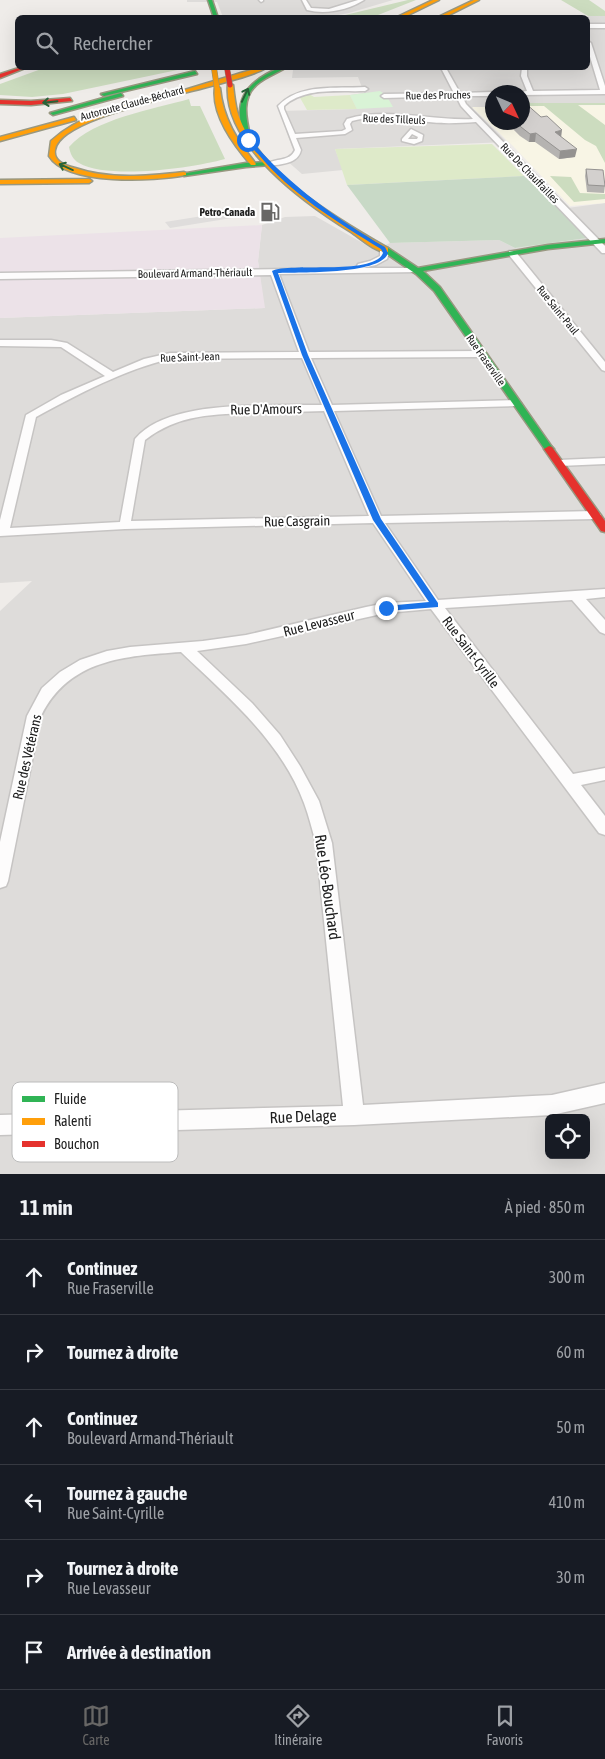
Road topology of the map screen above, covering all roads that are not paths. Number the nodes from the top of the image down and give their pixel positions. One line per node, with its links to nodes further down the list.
1 (304, 0): 2 (street)
2 (362, 0)
3 (437, 0): 5 (main road)
4 (477, 0): 6 (main road)
5 (404, 15)
6 (444, 15)
7 (590, 26): 8 (street)
8 (605, 26)
9 (590, 48): 23 (street)
10 (15, 67): 21 (main road)
11 (15, 70): 21 (main road)
12 (209, 70): 28 (main road, one-way to 28)
13 (214, 70): 36 (main road, Rue Fraserville, bridge)
14 (216, 70): 31 (main road, Autoroute Claude-Béchard)
15 (227, 70): 35 (main road, Rue Fraserville, bridge)
16 (256, 70): 34 (main road, Autoroute Claude-Béchard)
17 (256, 70): 36 (main road, one-way to 17)
18 (278, 70): 35 (main road, one-way to 18)
19 (445, 70): 25 (street, Rue De Chauffailles)
20 (524, 70): 24 (street)
21 (0, 74)
22 (365, 89): 33 (street)
23 (605, 92): 24 (street)
24 (531, 93)
25 (458, 94): 26 (street, Rue des Pruches); 27 (street, Rue des Pruches); 30 (street, Rue De Chauffailles)
26 (485, 94)
27 (384, 96)
28 (0, 102)
29 (407, 118): 30 (street, Rue des Tilleuls); 32 (street); 33 (street, Rue des Tilleuls)
30 (478, 120): 38 (street, Rue De Chauffailles)
31 (0, 128)
32 (411, 131)
33 (292, 136): 36 (street)
34 (0, 139)
35 (248, 140): 36 (main road, Rue Fraserville)
36 (260, 166): 37 (main road); 39 (main road, Rue Fraserville)
37 (0, 182)
38 (603, 244): 40 (main road, Boulevard Armand-Thériault)
39 (383, 248): 41 (street); 42 (main road, Rue Fraserville)
40 (512, 253): 42 (main road, Boulevard Armand-Thériault); 48 (street, Rue Saint-Paul)
41 (332, 270): 42 (street, Boulevard Armand-Thériault); 43 (street, Boulevard Armand-Thériault)
42 (418, 270): 46 (main road, Rue Fraserville)
43 (274, 271): 44 (street, Boulevard Armand-Thériault); 47 (street, Rue Saint-Cyrille)
44 (0, 276)
45 (0, 343): 49 (street)
46 (482, 354): 47 (street, Rue Saint-Jean); 50 (main road, Rue Fraserville)
47 (305, 355): 49 (street, Rue Saint-Jean); 51 (street, Rue Saint-Cyrille)
48 (605, 368)
49 (112, 376): 58 (street, Rue Saint-Jean)
50 (516, 403): 51 (street, Rue D'Amours); 53 (main road, Rue Fraserville)
51 (329, 408): 55 (street, Rue Saint-Cyrille); 56 (street, Rue D'Amours)
52 (605, 461): 53 (street)
53 (560, 462): 54 (main road, Rue Fraserville)
54 (595, 516): 55 (street, Rue Casgrain); 57 (main road, Rue Fraserville)
55 (377, 520): 56 (street, Rue Casgrain); 61 (street, Rue Saint-Cyrille)
56 (124, 525): 58 (street, Rue Casgrain)
57 (605, 529)
58 (1, 532)
59 (605, 593): 60 (street, Rue Levasseur)
60 (575, 595): 61 (street, Rue Levasseur); 62 (street)
61 (435, 605): 63 (street, Rue Levasseur); 65 (street, Rue Saint-Cyrille)
62 (605, 629)
63 (184, 647): 67 (street, Rue des Vétérans); 69 (street, Rue Léo-Bouchard)
64 (605, 774): 65 (street)
65 (569, 781): 66 (street, Rue Saint-Cyrille)
66 (605, 828)
67 (0, 881)
68 (605, 1094): 69 (street, Rue Delage)
69 (354, 1115): 70 (street, Rue Delage)
70 (178, 1120)

